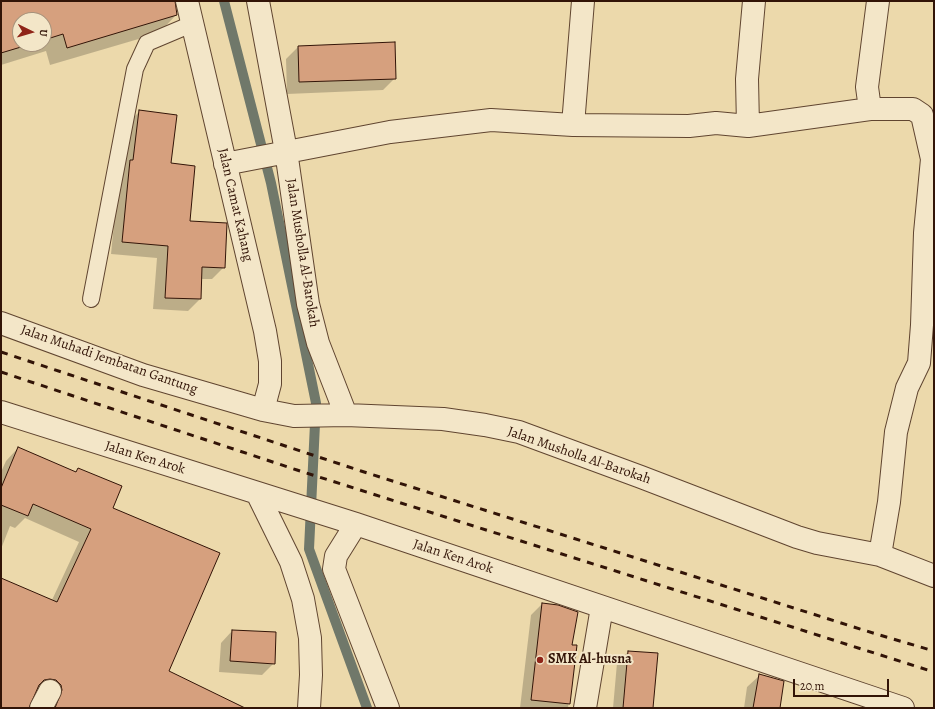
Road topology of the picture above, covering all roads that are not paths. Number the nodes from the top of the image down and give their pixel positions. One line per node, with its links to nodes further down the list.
1 (187, 1): 6 (street, Jalan Camat Kahang)
2 (258, 1): 10 (street, Jalan Musholla Al-Barokah)
3 (582, 1): 8 (street)
4 (754, 1): 9 (street)
5 (878, 1): 7 (street)
6 (192, 24): 11 (street, Jalan Camat Kahang); 12 (lane)
7 (870, 109): 9 (street); 19 (street)
8 (573, 125): 9 (street); 10 (street)
9 (748, 126)
10 (279, 153): 11 (street); 16 (street, Jalan Musholla Al-Barokah)
11 (228, 163): 14 (street, Jalan Camat Kahang)
12 (91, 299)
13 (1, 323): 14 (street, Jalan Muhadi Jembatan Gantung)
14 (262, 410): 16 (street, Jalan Muhadi Jembatan Gantung)
15 (1, 412): 17 (street, Jalan Ken Arok)
16 (341, 415): 19 (street, Jalan Musholla Al-Barokah)
17 (257, 493): 18 (street, Jalan Ken Arok); 22 (street)
18 (351, 523): 21 (street, Jalan Ken Arok); 23 (street)
19 (880, 555): 20 (street, Jalan Musholla Al-Barokah)
20 (934, 576)
21 (602, 607): 24 (street); 25 (street, Jalan Ken Arok)
22 (309, 708)
23 (388, 708)
24 (585, 708)
25 (903, 708)

